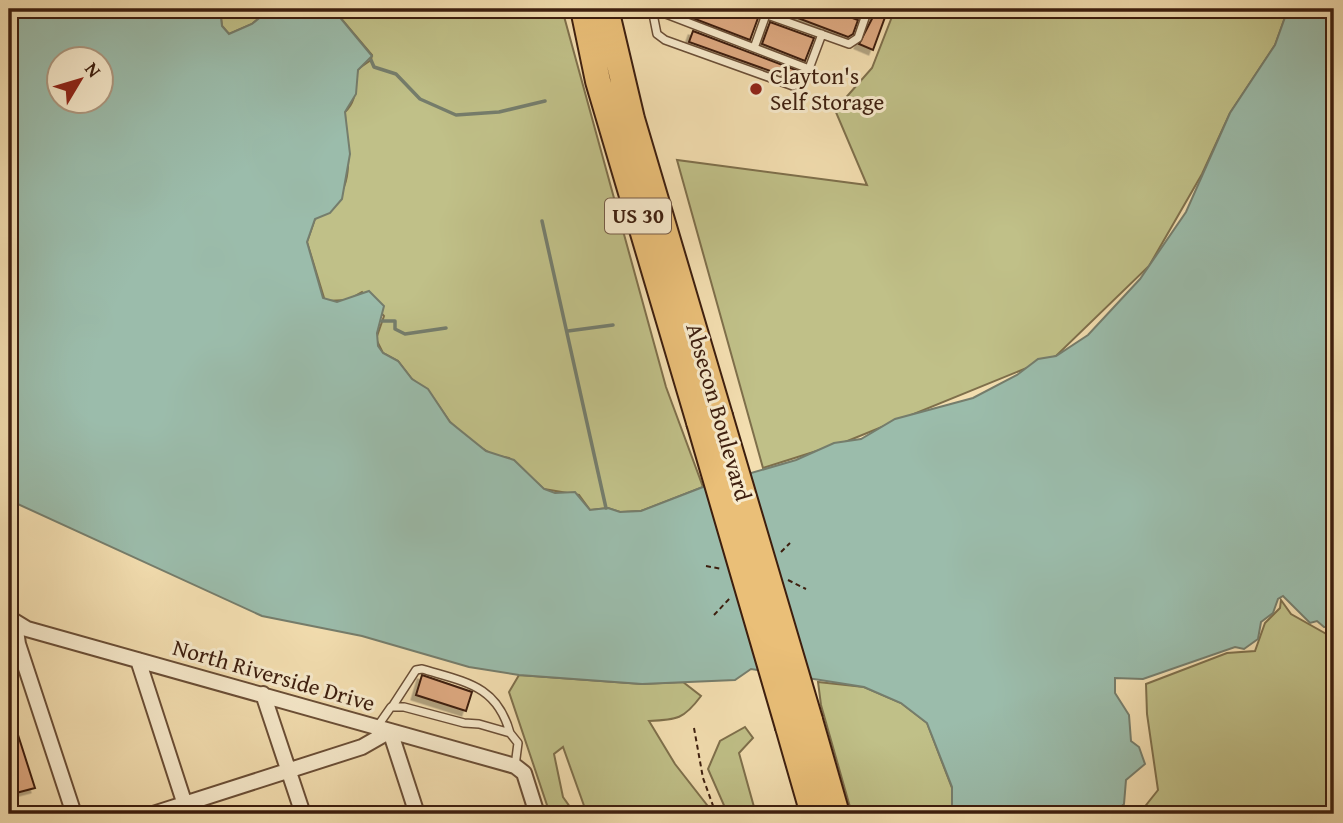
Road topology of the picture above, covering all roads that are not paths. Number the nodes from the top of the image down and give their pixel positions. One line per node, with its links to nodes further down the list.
1 (583, 9): 13 (highway, Absecon Boulevard / US 30)
2 (606, 9): 12 (highway, Absecon Boulevard / US 30)
3 (619, 9): 12 (highway)
4 (652, 9): 10 (lane); 11 (lane)
5 (751, 9): 8 (lane)
6 (857, 9): 7 (lane)
7 (867, 10): 9 (lane)
8 (767, 11): 9 (lane); 10 (lane)
9 (822, 34): 11 (lane)
10 (754, 48): 11 (lane)
11 (809, 69)
12 (624, 89): 13 (highway, Absecon Boulevard / US 30)
13 (709, 419): 18 (highway, Absecon Boulevard / US 30, bridge)
14 (11, 625): 15 (street, North Riverside Drive); 24 (street)
15 (138, 660): 16 (street, North Riverside Drive); 23 (street)
16 (263, 694): 19 (street, North Riverside Drive); 22 (street)
17 (392, 707): 19 (lane); 20 (lane); 20 (lane)
18 (799, 723): 29 (highway, Absecon Boulevard / US 30); 30 (highway, Absecon Boulevard / US 30)
19 (383, 729): 21 (street, North Riverside Drive); 22 (street); 27 (street)
20 (510, 733): 21 (lane)
21 (515, 766): 28 (street)
22 (289, 771): 23 (street); 26 (street)
23 (186, 809): 25 (street)
24 (74, 814)
25 (153, 814)
26 (303, 814)
27 (417, 814)
28 (537, 814)
29 (813, 814)
30 (837, 814)

